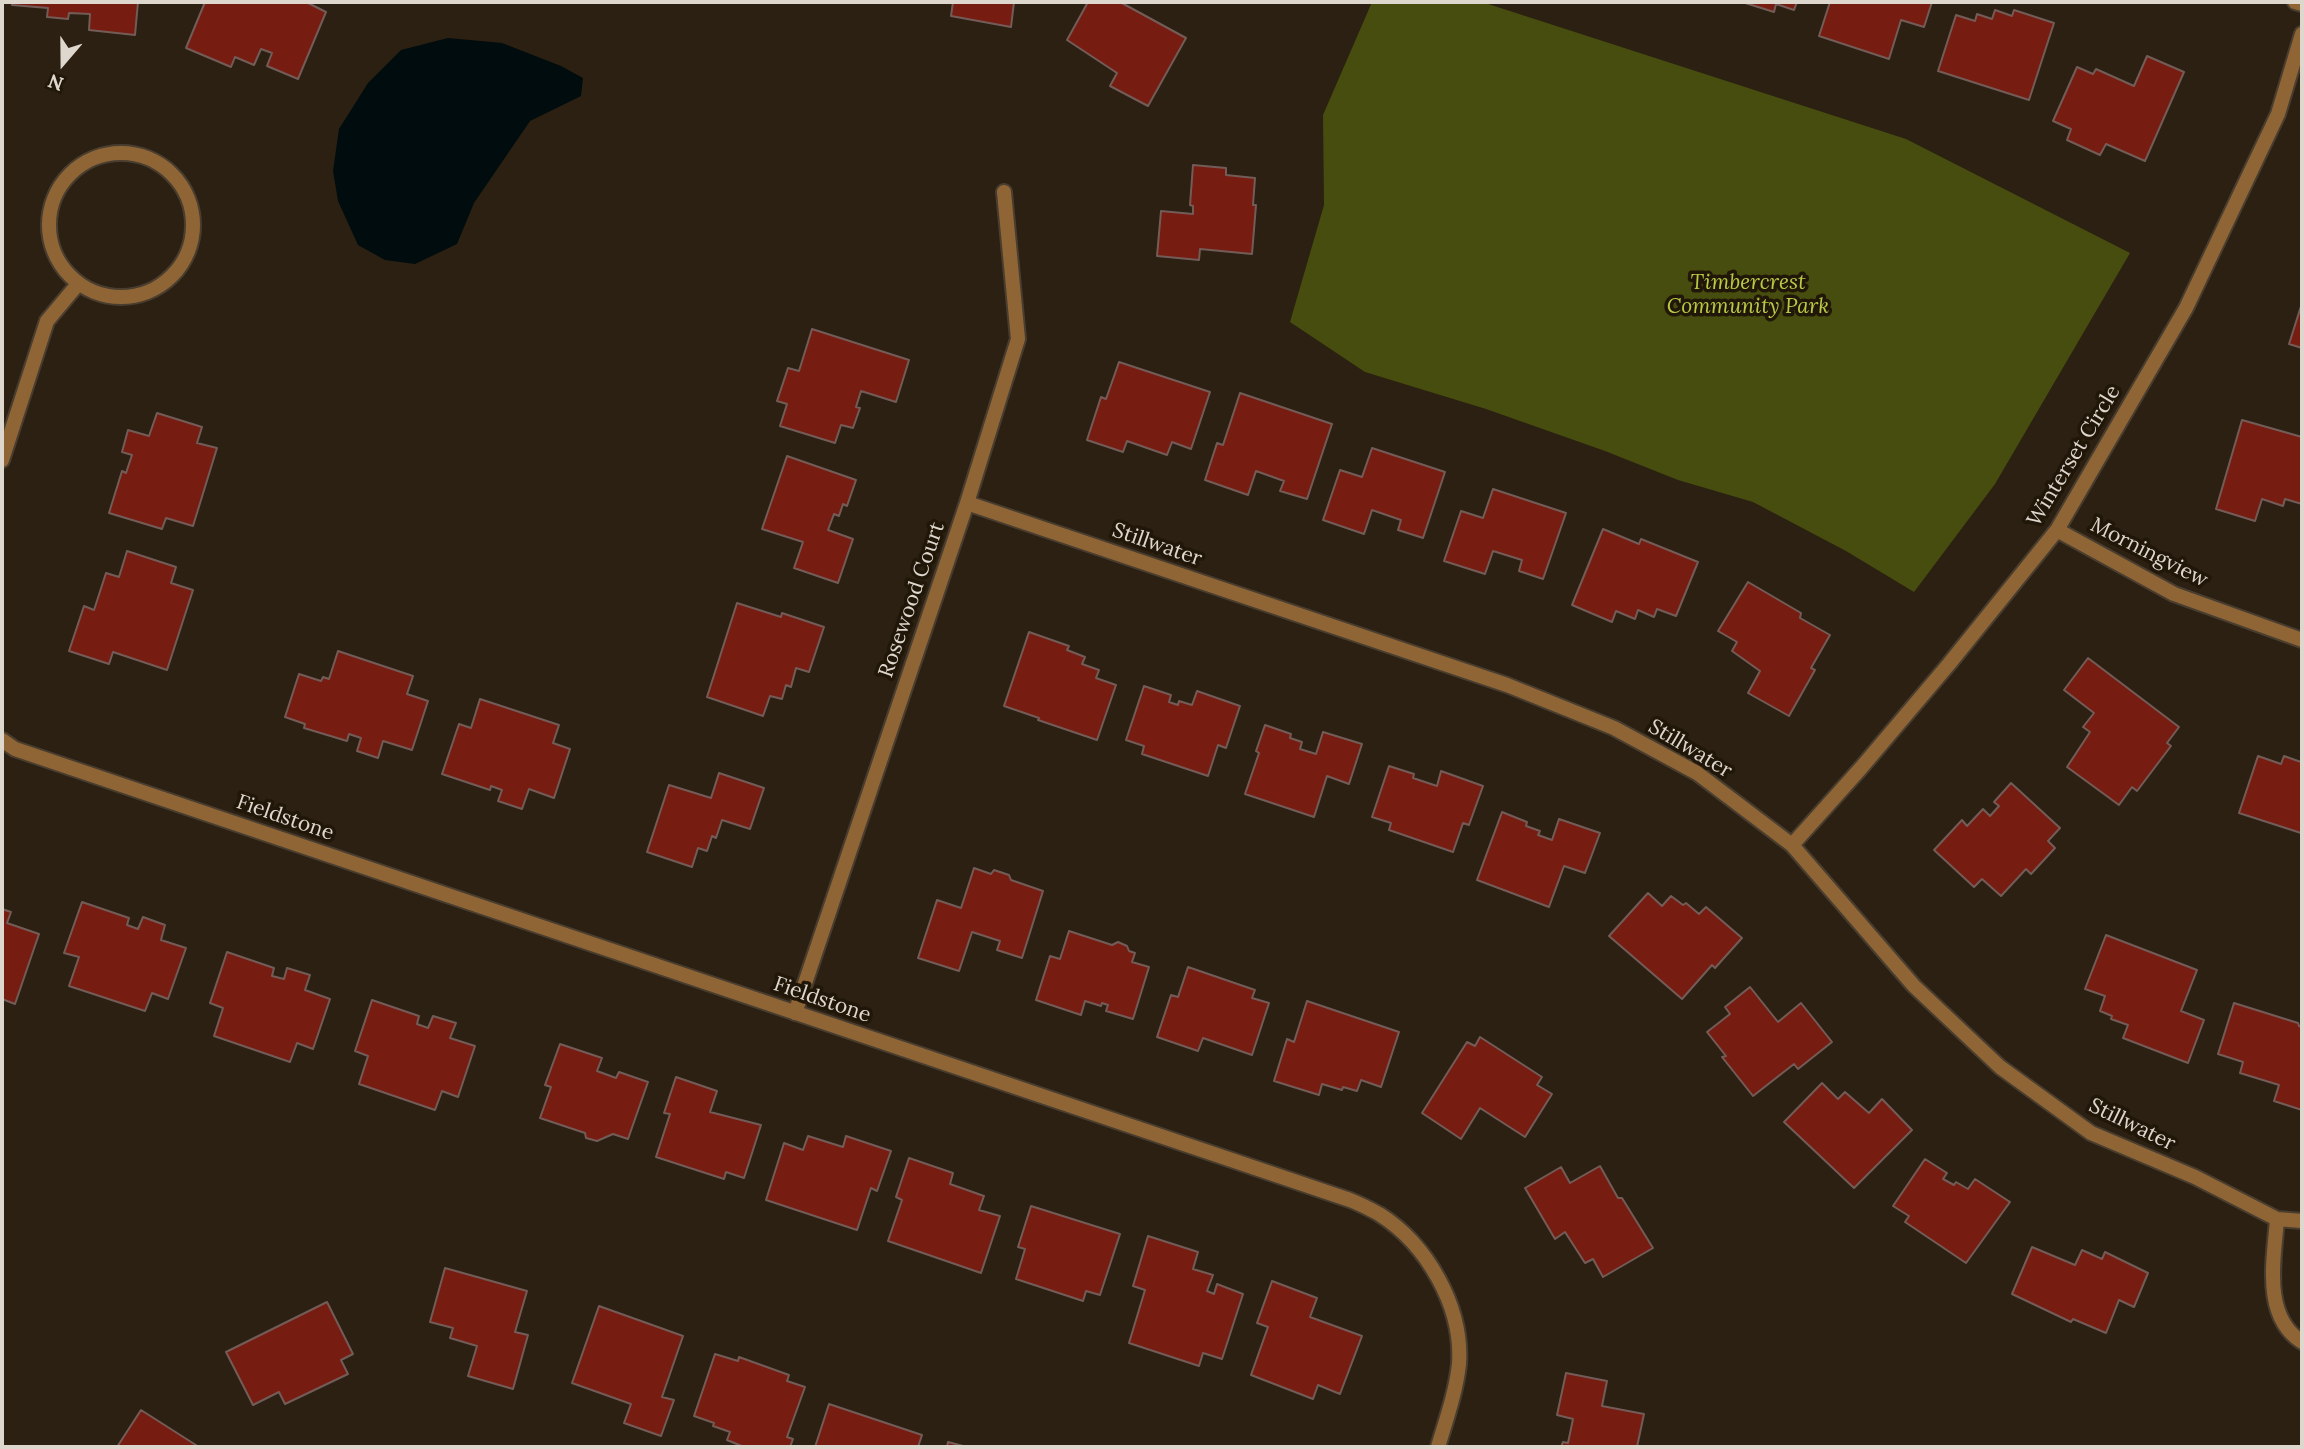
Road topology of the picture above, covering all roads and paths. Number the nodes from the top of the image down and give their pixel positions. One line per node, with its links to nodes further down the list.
1 (2295, 2): 2 (street)
2 (2302, 4)
3 (2302, 34): 8 (street, Winterset Circle)
4 (1004, 192): 7 (street, Rosewood Court)
5 (78, 284): 5 (street); 6 (street)
6 (2, 460)
7 (967, 503): 11 (street, Stillwater); 12 (street, Rosewood Court)
8 (2057, 530): 9 (street, Morningview); 11 (street, Winterset Circle)
9 (2302, 640)
10 (2, 740): 12 (street, Fieldstone)
11 (1792, 845): 13 (street, Stillwater)
12 (795, 1013): 16 (street, Fieldstone)
13 (2277, 1219): 14 (street, Stillwater); 15 (street)
14 (2302, 1221)
15 (2302, 1342)
16 (1438, 1447)

